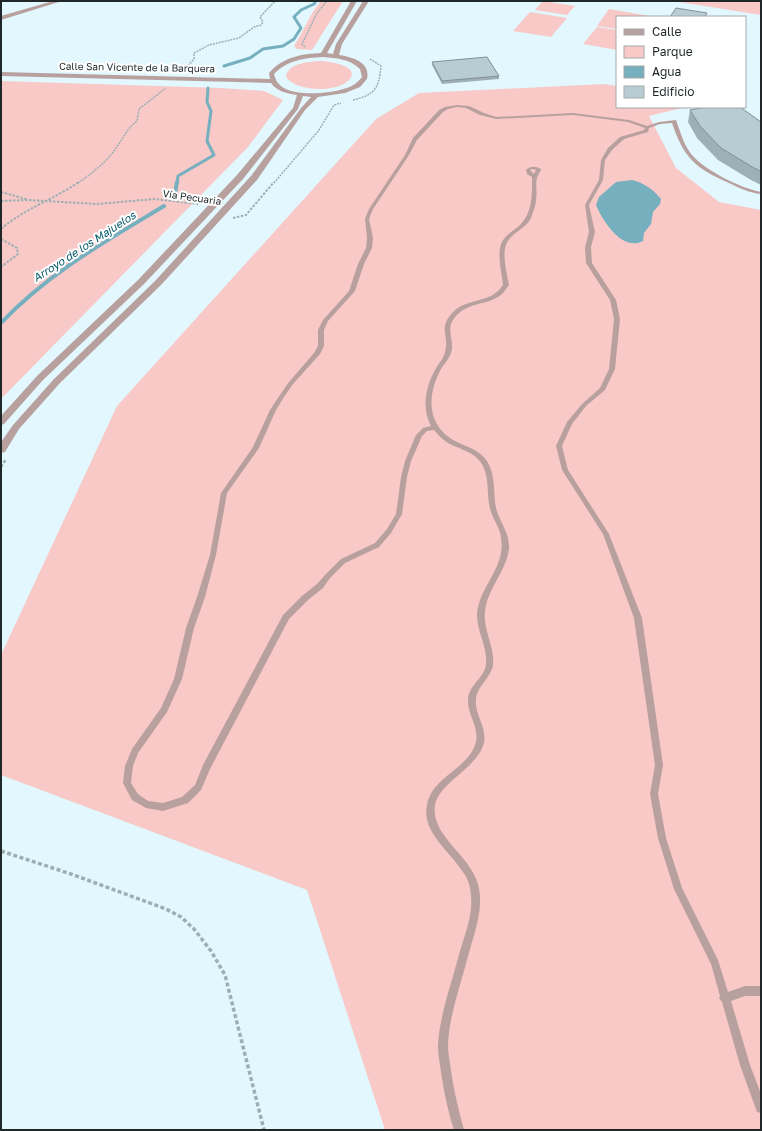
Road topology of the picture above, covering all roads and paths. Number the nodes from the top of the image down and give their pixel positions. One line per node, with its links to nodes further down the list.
1 (59, 1): 6 (street)
2 (275, 1): 11 (path)
3 (327, 1): 7 (path)
4 (354, 1): 8 (street)
5 (366, 1): 9 (street)
6 (1, 18)
7 (305, 47)
8 (323, 55): 9 (street); 14 (street)
9 (335, 56): 17 (street)
10 (1, 70): 14 (street, Calle San Vicente de la Barquera)
11 (185, 70)
12 (1, 74): 15 (street, Calle San Vicente de la Barquera)
13 (380, 75): 18 (path)
14 (272, 77): 15 (street, Calle San Vicente de la Barquera); 16 (street)
15 (166, 78): 26 (path)
16 (300, 95): 17 (street); 32 (street)
17 (315, 96): 27 (street)
18 (351, 100)
19 (344, 102): 27 (path, Vía Pecuaria)
20 (647, 127): 22 (lane); 33 (lane); 37 (lane)
21 (534, 177): 33 (lane)
22 (761, 191)
23 (1, 192): 24 (path)
24 (28, 200): 25 (path, Vía Pecuaria); 26 (path, Vía Pecuaria)
25 (1, 201)
26 (44, 201): 28 (path, Vía Pecuaria); 29 (path)
27 (226, 209): 34 (street)
28 (195, 210)
29 (1, 229)
30 (1, 240): 31 (path)
31 (1, 267)
32 (1, 422)
33 (434, 428): 40 (lane)
34 (1, 450)
35 (1, 851): 39 (path)
36 (761, 991): 37 (lane)
37 (724, 998): 38 (lane)
38 (761, 1108)
39 (264, 1130)
40 (459, 1130)

